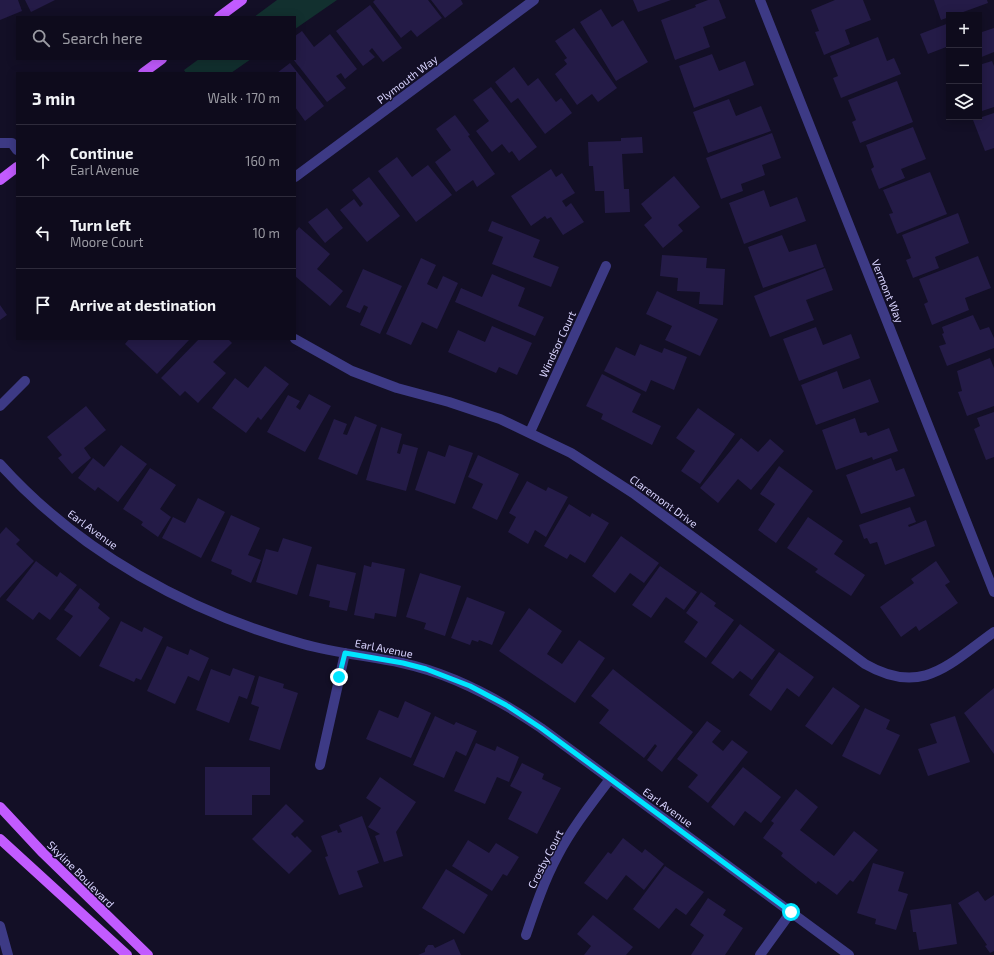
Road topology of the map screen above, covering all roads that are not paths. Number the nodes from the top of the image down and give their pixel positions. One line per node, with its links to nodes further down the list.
1 (242, 0): 4 (main road)
2 (534, 0): 10 (street, Plymouth Way)
3 (760, 0): 18 (street, Vermont Way)
4 (220, 16)
5 (161, 60): 6 (main road)
6 (144, 72)
7 (0, 143): 8 (street)
8 (16, 149)
9 (16, 168): 11 (main road)
10 (296, 176)
11 (0, 180)
12 (606, 266): 16 (street, Windsor Court)
13 (296, 340): 16 (street, Claremont Drive)
14 (25, 381): 15 (street)
15 (0, 406)
16 (530, 432): 19 (street, Claremont Drive)
17 (0, 464): 20 (street, Earl Avenue)
18 (994, 592)
19 (994, 632)
20 (345, 653): 21 (street); 22 (street, Earl Avenue)
21 (320, 765)
22 (610, 779): 25 (street, Earl Avenue); 27 (street, Crosby Court)
23 (0, 807): 30 (main road, Skyline Boulevard)
24 (0, 839): 29 (main road)
25 (791, 912): 31 (street); 32 (street, Earl Avenue)
26 (0, 926): 28 (street)
27 (526, 935)
28 (8, 955)
29 (127, 955)
30 (148, 955)
31 (760, 955)
32 (849, 955)

